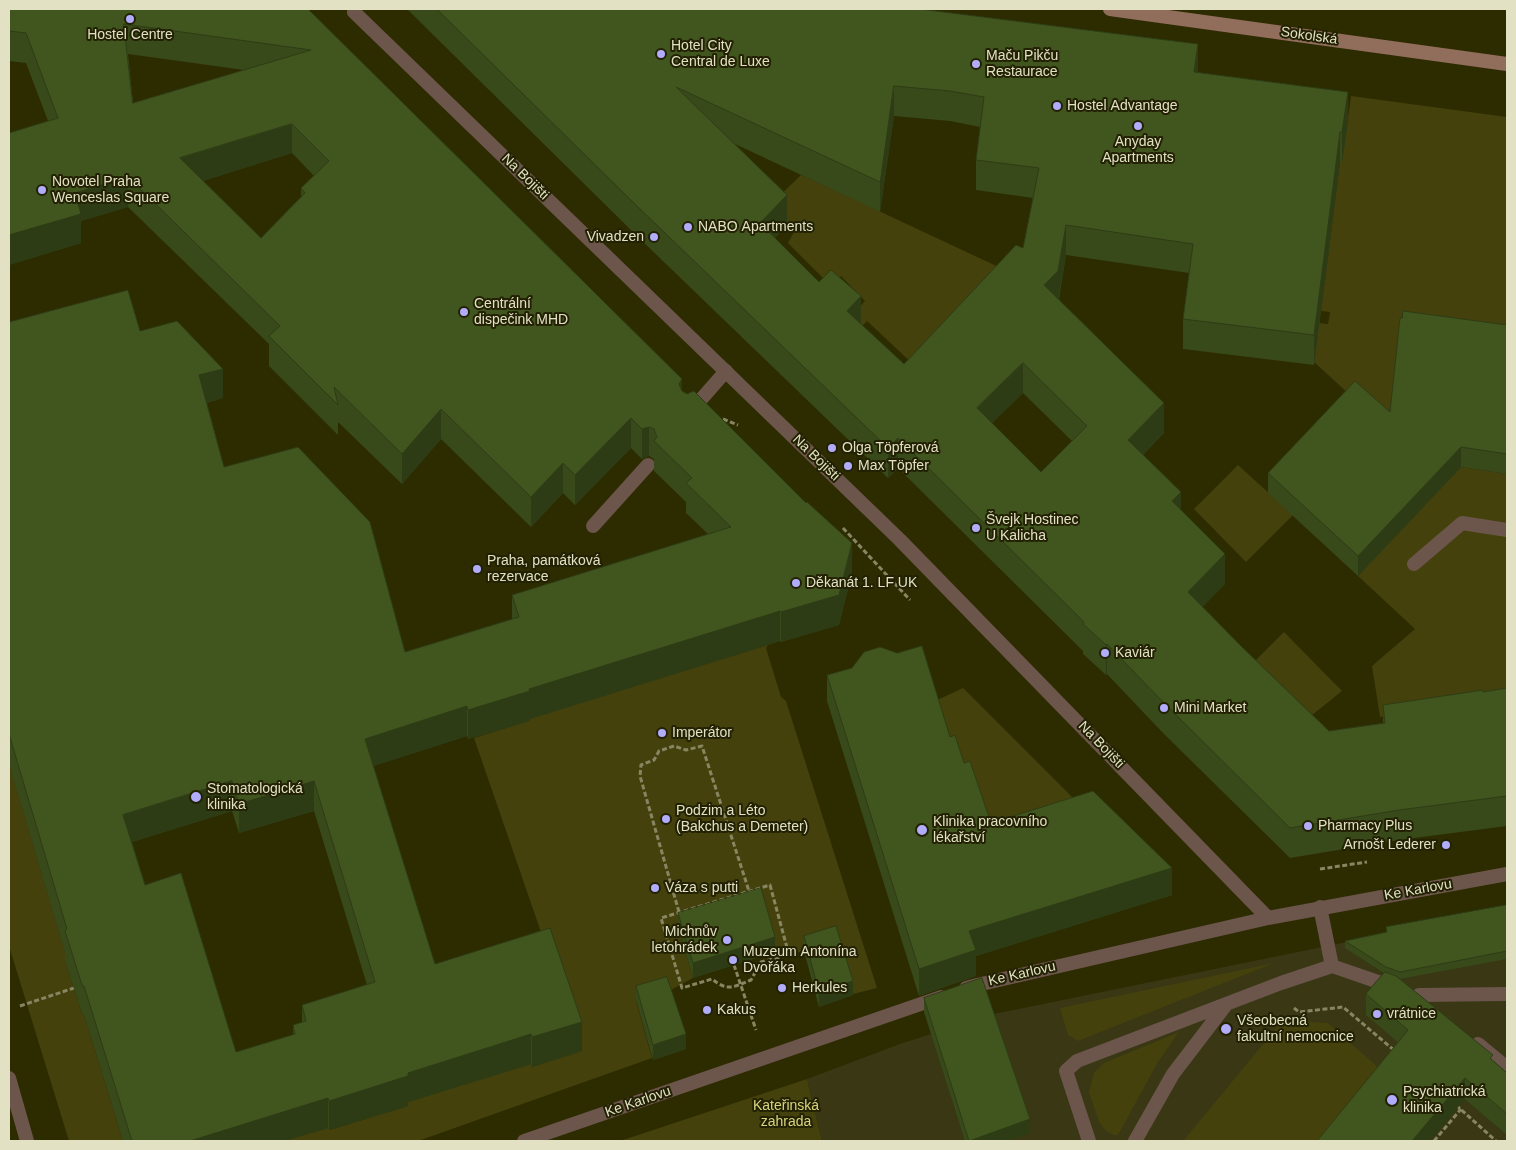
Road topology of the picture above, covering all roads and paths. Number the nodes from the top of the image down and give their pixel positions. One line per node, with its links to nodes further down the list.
1 (355, 9): 4 (street, Na Bojišti)
2 (1110, 9): 3 (main road, Sokolská)
3 (1507, 64)
4 (726, 371): 5 (street); 19 (street, Na Bojišti)
5 (690, 411): 6 (path)
6 (742, 426)
7 (648, 465): 9 (street)
8 (837, 522): 12 (path)
9 (593, 526)
10 (1507, 530): 11 (street)
11 (1414, 564)
12 (910, 600)
13 (1367, 862): 14 (path)
14 (1320, 869)
15 (1507, 874): 17 (street, Ke Karlovu)
16 (749, 891): 18 (path); 18 (path); 22 (path)
17 (1320, 907): 19 (street, Ke Karlovu); 21 (street)
18 (679, 912): 22 (path)
19 (1268, 918): 38 (street, Ke Karlovu)
20 (734, 965): 22 (path)
21 (1332, 966): 24 (street); 26 (street)
22 (740, 984): 30 (path)
23 (74, 988): 27 (path)
24 (1411, 992): 25 (street); 29 (street)
25 (1507, 994)
26 (1225, 1005): 39 (street); 40 (street)
27 (20, 1006)
28 (1293, 1006): 32 (path)
29 (1434, 1008)
30 (757, 1033)
31 (1471, 1038): 33 (street)
32 (1396, 1052)
33 (1507, 1068)
34 (9, 1078): 37 (street)
35 (1454, 1103): 36 (path)
36 (1461, 1110): 41 (path); 42 (path)
37 (27, 1141)
38 (524, 1141)
39 (1089, 1141)
40 (1136, 1141)
41 (1434, 1141)
42 (1496, 1141)

